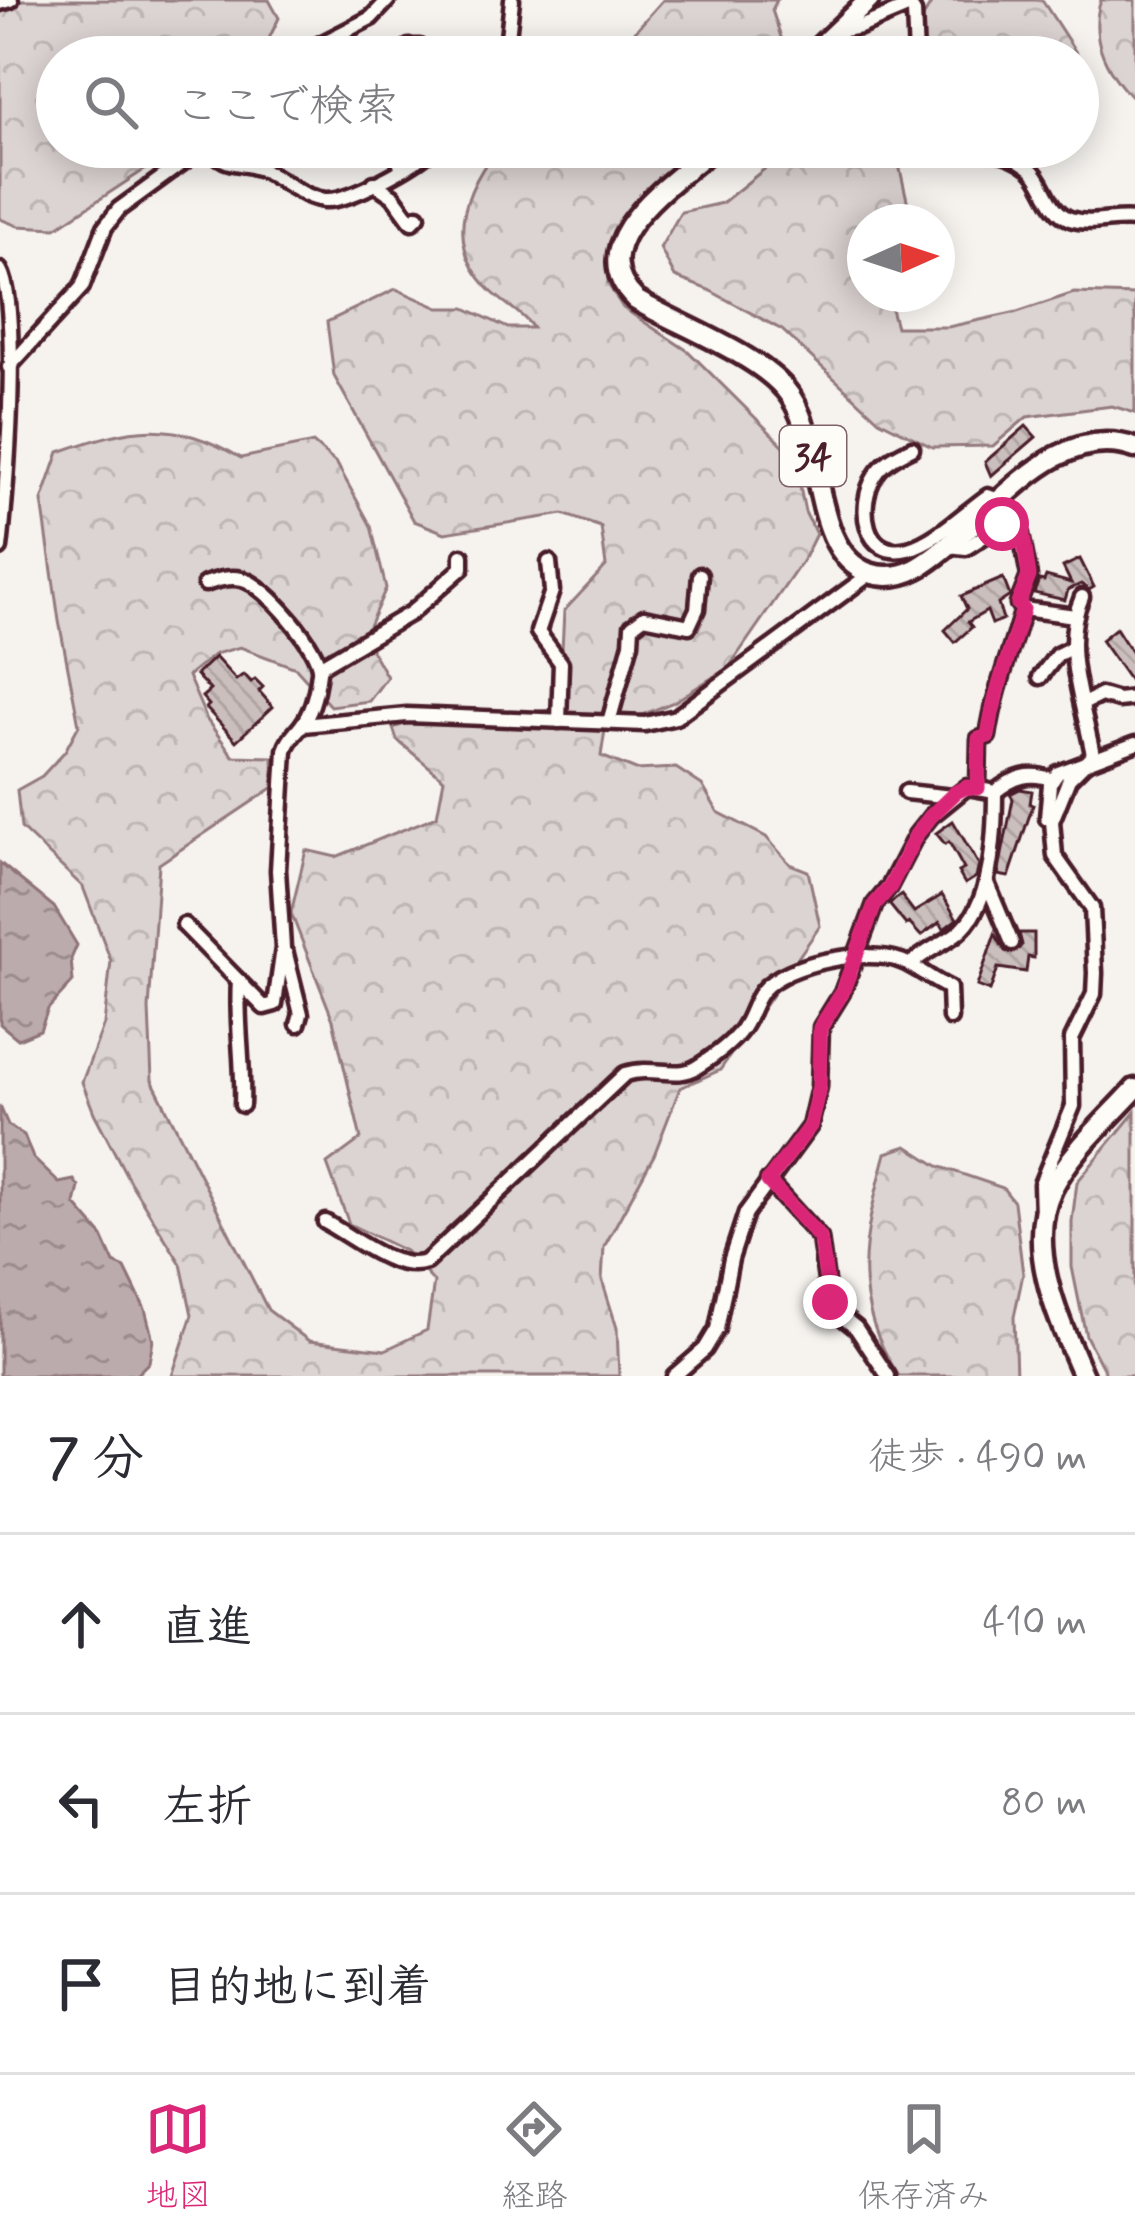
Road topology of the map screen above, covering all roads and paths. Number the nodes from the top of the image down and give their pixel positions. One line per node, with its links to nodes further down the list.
1 (11, 0): 5 (street)
2 (388, 0): 7 (street)
3 (512, 0): 8 (street)
4 (869, 0): 6 (main road)
5 (0, 3)
6 (836, 31): 9 (main road); 10 (street)
7 (335, 36)
8 (508, 36)
9 (831, 36)
10 (915, 36)
11 (176, 168): 20 (street)
12 (256, 168): 16 (street)
13 (399, 168): 16 (street)
14 (692, 168): 28 (main road, 34)
15 (1030, 168): 18 (street)
16 (374, 183): 17 (street)
17 (418, 216)
18 (1135, 220)
19 (0, 270): 20 (street)
20 (9, 367): 25 (street)
21 (912, 448): 23 (street)
22 (1135, 448): 23 (main road)
23 (1000, 501): 24 (main road)
24 (947, 546): 28 (main road); 32 (street)
25 (0, 548)
26 (462, 556): 35 (street)
27 (549, 562): 39 (street)
28 (871, 574): 40 (street)
29 (700, 575): 40 (street)
30 (205, 584): 35 (street)
31 (1082, 597): 33 (street)
32 (1023, 609): 33 (street); 45 (street)
33 (1075, 616): 34 (street)
34 (1073, 647): 36 (street); 38 (street)
35 (321, 666): 41 (street)
36 (1040, 677)
37 (1135, 698): 38 (street)
38 (1083, 704): 43 (street)
39 (560, 721): 40 (street); 41 (street)
40 (609, 722)
41 (302, 725): 53 (street)
42 (1135, 745): 43 (street)
43 (1087, 764): 44 (street); 49 (street)
44 (1053, 780): 47 (street); 49 (street)
45 (978, 788): 47 (street); 48 (street)
46 (905, 792): 48 (street)
47 (995, 792): 50 (street)
48 (952, 797): 54 (street)
49 (1052, 828): 62 (street)
50 (987, 883): 52 (street); 55 (street)
51 (184, 925): 56 (street)
52 (1012, 943)
53 (283, 948): 56 (street); 58 (street)
54 (856, 957): 55 (street); 61 (street); 63 (street)
55 (910, 965): 57 (street)
56 (239, 981): 60 (street)
57 (950, 1018)
58 (298, 1024)
59 (1135, 1089): 62 (main road)
60 (242, 1105)
61 (768, 1181): 64 (street); 65 (street)
62 (1044, 1220): 66 (main road)
63 (325, 1222)
64 (674, 1376)
65 (888, 1376)
66 (1083, 1376)

